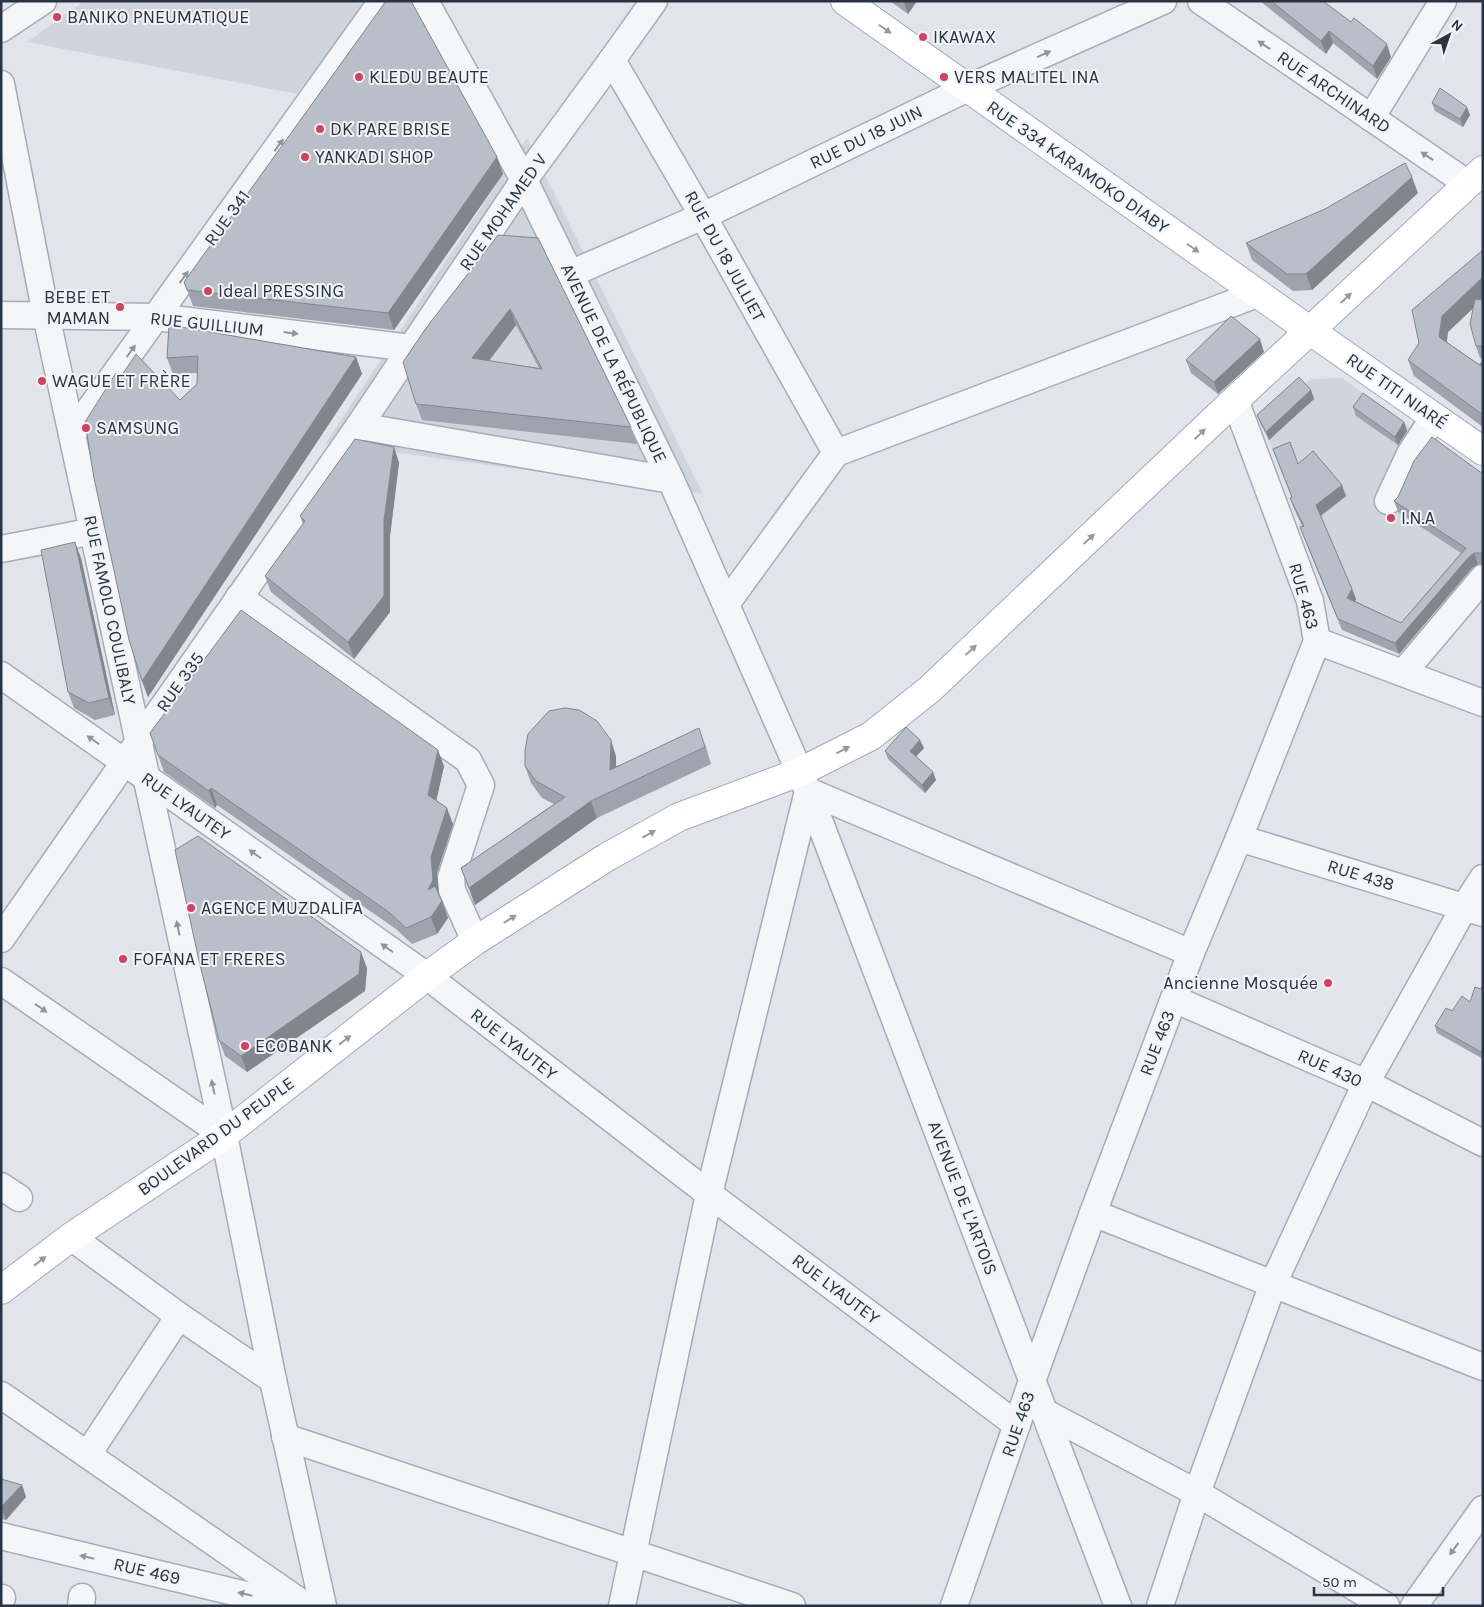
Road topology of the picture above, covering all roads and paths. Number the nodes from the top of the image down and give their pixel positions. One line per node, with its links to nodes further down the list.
1 (43, 1): 9 (street)
2 (382, 1): 21 (street, RUE 341, one-way to 2)
3 (425, 1): 15 (street, AVENUE DE LA RÉPUBLIQUE)
4 (654, 1): 10 (street, RUE MOHAMED V)
5 (845, 1): 12 (main road, RUE 334 KARAMOKO DIABY, one-way to 12)
6 (1163, 1): 12 (street, RUE DU 18 JUIN, one-way to 6)
7 (1201, 1): 13 (street, RUE ARCHINARD, one-way to 7)
8 (1443, 1): 13 (street)
9 (1, 29)
10 (612, 60): 15 (street, RUE MOHAMED V); 16 (street, RUE DU 18 JULLIET)
11 (1, 84): 20 (street, RUE FAMOLO COULIBALY)
12 (968, 88): 16 (street, RUE DU 18 JUIN); 18 (main road, RUE 334 KARAMOKO DIABY, one-way to 18)
13 (1371, 118): 14 (street, RUE ARCHINARD, one-way to 13)
14 (1475, 177): 22 (main road, BOULEVARD DU PEUPLE, one-way to 14)
15 (524, 180): 17 (street, AVENUE DE LA RÉPUBLIQUE); 23 (street, RUE MOHAMED V)
16 (704, 216): 17 (street, RUE DU 18 JUIN); 29 (street, RUE DU 18 JULLIET)
17 (570, 274): 30 (street, AVENUE DE LA RÉPUBLIQUE)
18 (1257, 294): 22 (main road, RUE 334 KARAMOKO DIABY); 29 (street)
19 (1, 315): 20 (street, RUE GUILLIUM)
20 (46, 315): 21 (street, RUE GUILLIUM); 27 (street, RUE FAMOLO COULIBALY)
21 (156, 316): 23 (street, RUE GUILLIUM, one-way to 23); 27 (street, RUE 341, one-way to 21)
22 (1311, 331): 24 (main road, BOULEVARD DU PEUPLE); 25 (main road, RUE TITI NIARÉ)
23 (411, 348): 26 (street, RUE MOHAMED V)
24 (1235, 400): 37 (street, RUE 463); 43 (main road, BOULEVARD DU PEUPLE, one-way to 24)
25 (1434, 417): 28 (main road, RUE TITI NIARÉ); 31 (street)
26 (359, 426): 30 (street); 35 (street, RUE 335)
27 (72, 434): 32 (street, RUE FAMOLO COULIBALY)
28 (1483, 451)
29 (836, 453): 36 (street)
30 (671, 480): 36 (street, AVENUE DE LA RÉPUBLIQUE)
31 (1388, 501)
32 (94, 531): 33 (street); 42 (street, RUE FAMOLO COULIBALY)
33 (1, 549)
34 (1483, 578): 38 (street)
35 (239, 597): 42 (street, RUE 335); 48 (street)
36 (726, 604): 41 (street, AVENUE DE LA RÉPUBLIQUE)
37 (1317, 641): 38 (street); 44 (street, RUE 463)
38 (1403, 672): 40 (street)
39 (4, 684): 42 (street, RUE LYAUTEY, one-way to 39)
40 (1483, 703)
41 (783, 734): 43 (street, AVENUE DE L'ARTOIS)
42 (136, 760): 47 (street, RUE 335); 50 (street, RUE LYAUTEY, one-way to 42); 54 (street, RUE FAMOLO COULIBALY, one-way to 42)
43 (804, 781): 48 (main road, BOULEVARD DU PEUPLE, one-way to 43); 49 (street); 56 (street); 64 (street, AVENUE DE L'ARTOIS)
44 (1239, 838): 46 (street, RUE 438); 49 (street, RUE 463)
45 (1483, 878): 46 (street)
46 (1474, 909): 53 (street)
47 (1, 939)
48 (475, 941): 50 (main road, BOULEVARD DU PEUPLE)
49 (1191, 953): 52 (street, RUE 463)
50 (427, 976): 54 (main road, BOULEVARD DU PEUPLE, one-way to 50); 56 (street, RUE LYAUTEY)
51 (1, 980): 54 (street, one-way to 54)
52 (1174, 999): 53 (street, RUE 430); 57 (street, RUE 463)
53 (1366, 1083): 55 (street, RUE 430); 59 (street)
54 (224, 1134): 58 (main road, BOULEVARD DU PEUPLE); 63 (street, RUE FAMOLO COULIBALY)
55 (1483, 1143)
56 (708, 1194): 67 (street, RUE LYAUTEY); 73 (street)
57 (1093, 1213): 59 (street); 64 (street, RUE 463)
58 (71, 1237): 60 (main road, BOULEVARD DU PEUPLE, one-way to 58); 61 (street)
59 (1273, 1284): 62 (street); 70 (street)
60 (1, 1290)
61 (179, 1316): 63 (street); 69 (street)
62 (1483, 1366)
63 (273, 1380): 68 (street, RUE FAMOLO COULIBALY)
64 (1032, 1381): 66 (street, AVENUE DE L'ARTOIS); 67 (street, RUE 463)
65 (1, 1395): 69 (street)
66 (1044, 1412): 70 (street); 80 (street, AVENUE DE L'ARTOIS)
67 (1017, 1425): 79 (street, RUE 463)
68 (285, 1437): 73 (street); 76 (street, RUE FAMOLO COULIBALY)
69 (88, 1454): 75 (street)
70 (1197, 1493): 81 (street); 82 (street)
71 (1483, 1510): 83 (street, one-way to 83)
72 (1, 1536): 74 (street, RUE 469, one-way to 72)
73 (633, 1554): 77 (street); 78 (street)
74 (292, 1606)
75 (306, 1606)
76 (324, 1606)
77 (622, 1606)
78 (792, 1606)
79 (954, 1606)
80 (1118, 1606)
81 (1160, 1606)
82 (1386, 1606)
83 (1414, 1606)

